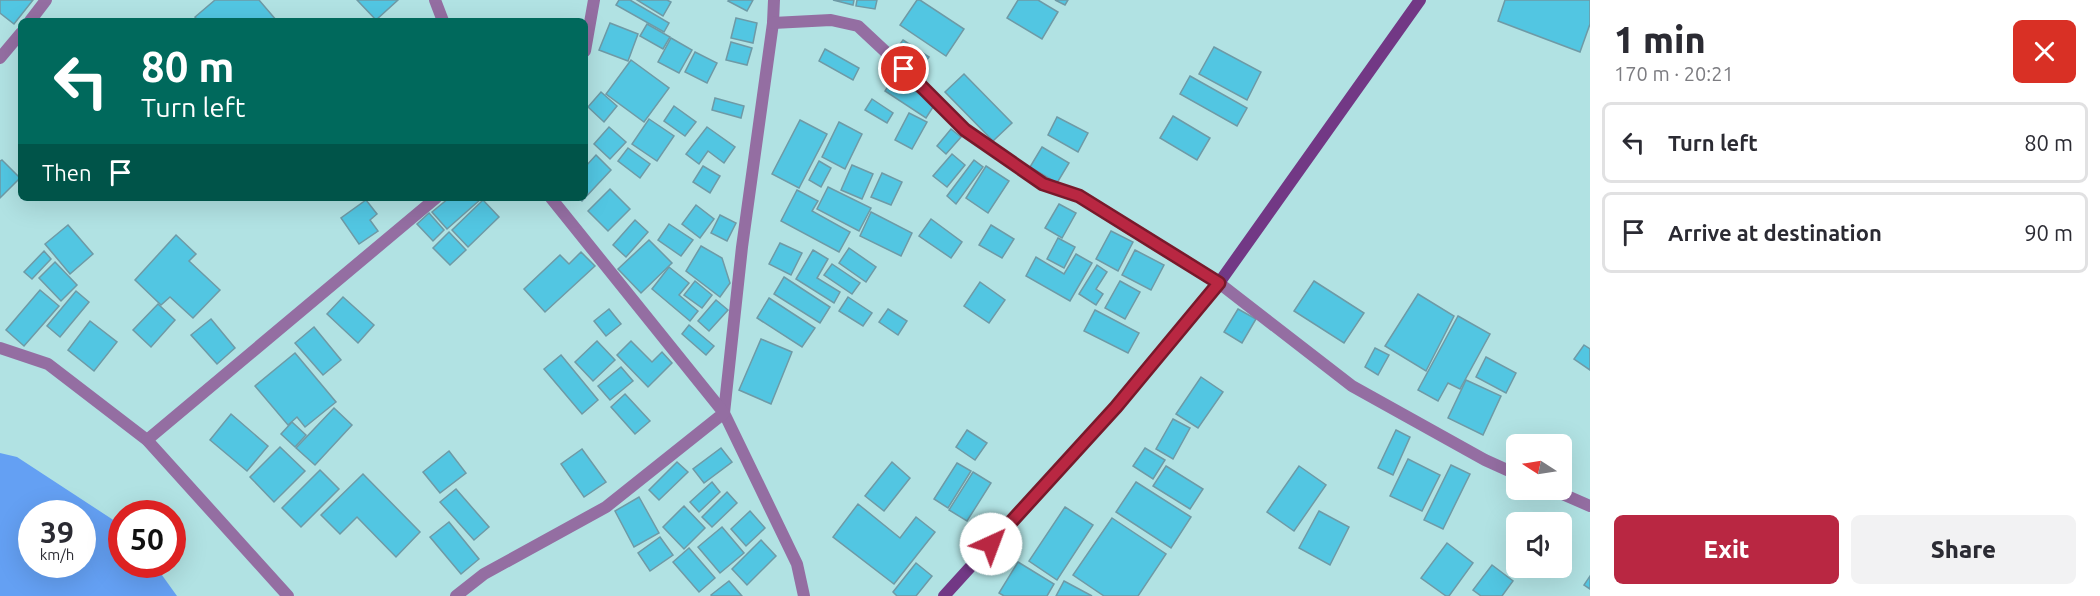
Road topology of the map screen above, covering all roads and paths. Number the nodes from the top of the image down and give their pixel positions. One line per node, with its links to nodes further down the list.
1 (46, 0): 6 (street)
2 (435, 0): 7 (street)
3 (594, 0): 9 (street)
4 (774, 0): 8 (street)
5 (1420, 0): 14 (main road)
6 (32, 18)
7 (442, 18)
8 (772, 23): 14 (street); 16 (street)
9 (588, 34)
10 (18, 37): 11 (street)
11 (0, 58)
12 (431, 201): 17 (street)
13 (553, 201): 16 (street)
14 (1219, 283): 18 (street); 24 (main road)
15 (0, 348): 17 (street)
16 (724, 413): 22 (street); 23 (street)
17 (147, 440): 21 (street)
18 (1506, 469)
19 (1572, 498): 20 (street)
20 (1590, 506)
21 (288, 596)
22 (456, 596)
23 (804, 596)
24 (944, 596)

